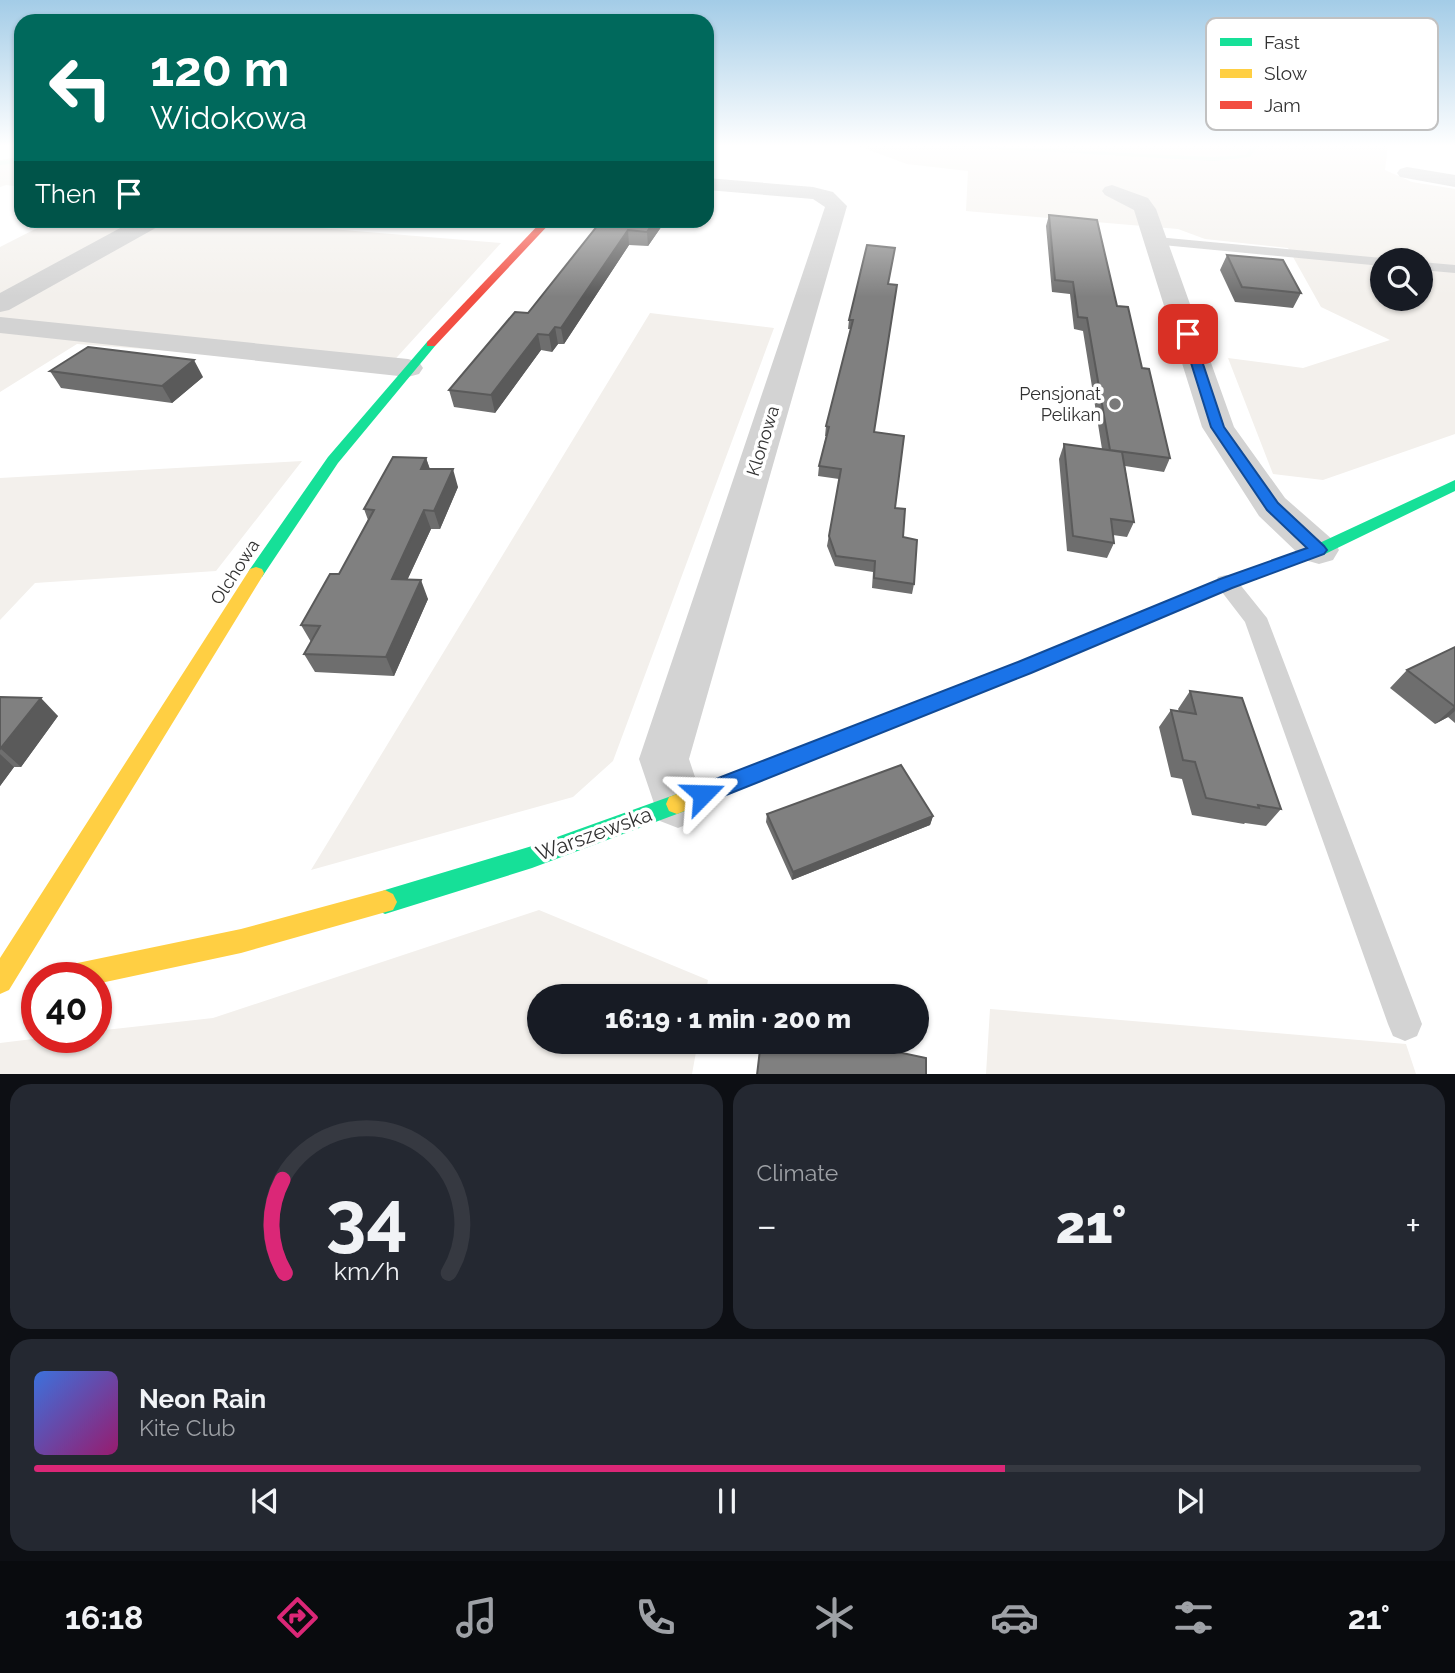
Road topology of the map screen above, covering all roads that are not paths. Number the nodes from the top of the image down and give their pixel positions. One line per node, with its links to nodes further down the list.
1 (826, 196): 15 (street, Klonowa)
2 (1124, 196): 5 (street)
3 (138, 228): 9 (street)
4 (541, 228): 11 (street, Olchowa)
5 (1157, 241): 6 (lane); 13 (street)
6 (1370, 261)
7 (1433, 267): 8 (lane)
8 (1455, 269)
9 (0, 304)
10 (0, 325): 11 (street)
11 (408, 368): 17 (street, Olchowa)
12 (1455, 485): 13 (street, Warszewska)
13 (1318, 550): 14 (street, Warszewska)
14 (1226, 583): 15 (street, Warszewska); 20 (lane)
15 (678, 804): 16 (street, Warszewska)
16 (112, 968)
17 (0, 981)
18 (21, 987): 19 (street)
19 (0, 991)
20 (1405, 1024)

